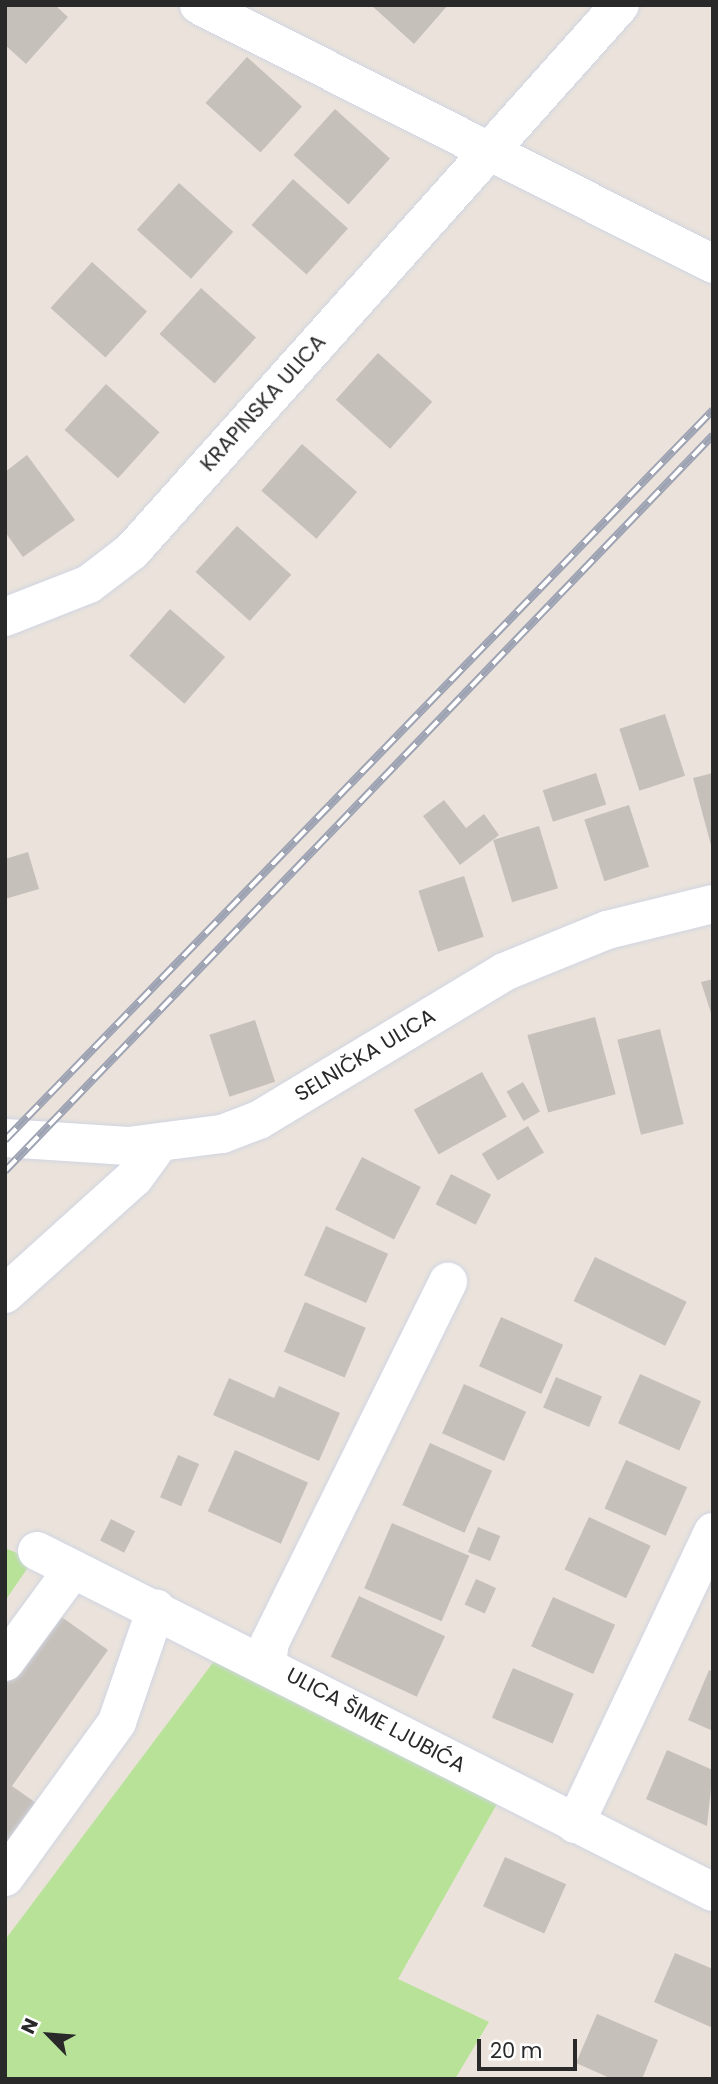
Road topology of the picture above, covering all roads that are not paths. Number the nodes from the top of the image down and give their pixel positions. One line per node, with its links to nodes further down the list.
1 (199, 5): 3 (street)
2 (620, 5): 3 (street, KRAPINSKA ULICA)
3 (491, 148): 4 (street); 5 (street, KRAPINSKA ULICA)
4 (713, 264)
5 (5, 617)
6 (713, 904): 8 (street, SELNIČKA ULICA)
7 (5, 1139): 8 (street, SELNIČKA ULICA)
8 (158, 1145): 10 (street)
9 (448, 1282): 16 (street)
10 (5, 1294)
11 (713, 1532): 17 (street)
12 (37, 1551): 13 (street, ULICA ŠIME LJUBIĆA)
13 (73, 1569): 14 (street, ULICA ŠIME LJUBIĆA); 15 (street)
14 (156, 1609): 16 (street, ULICA ŠIME LJUBIĆA); 18 (street)
15 (5, 1662)
16 (267, 1664): 17 (street, ULICA ŠIME LJUBIĆA)
17 (575, 1824): 19 (street, ULICA ŠIME LJUBIĆA)
18 (5, 1877)
19 (713, 1892)

